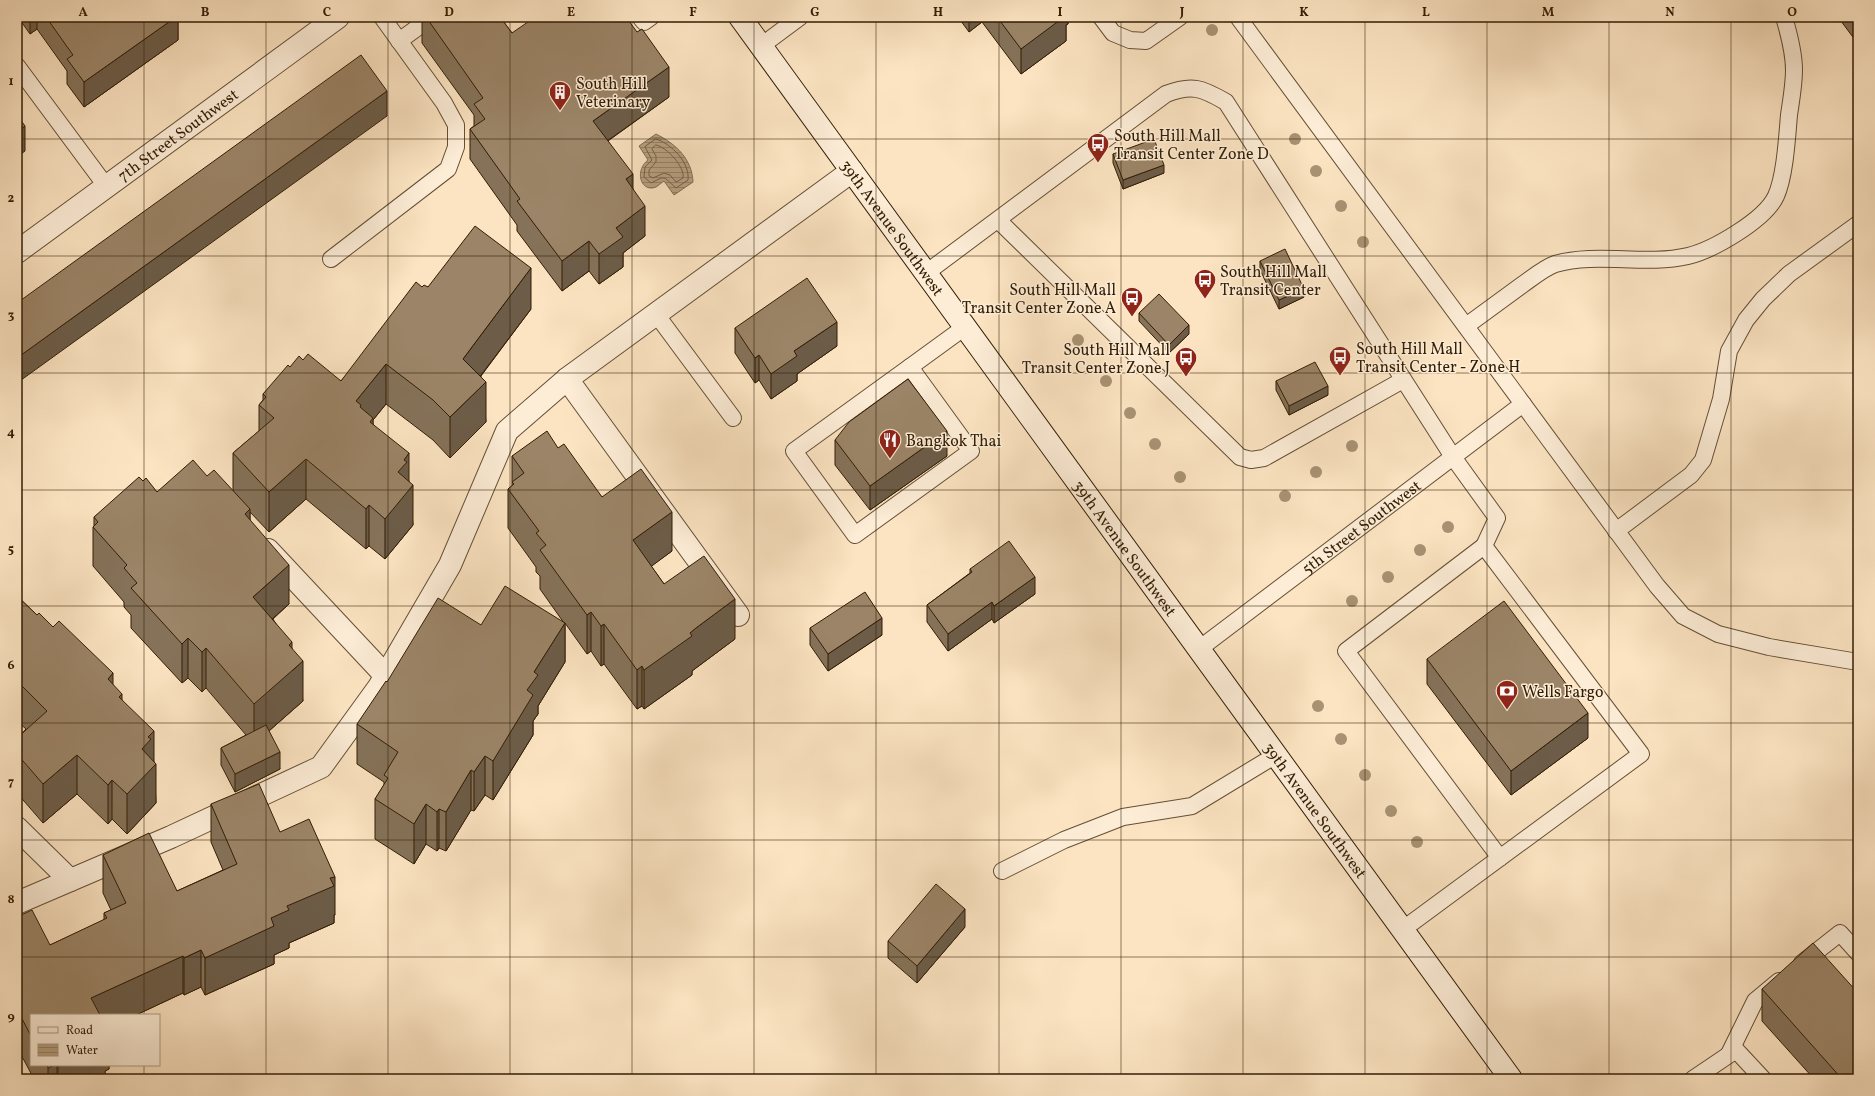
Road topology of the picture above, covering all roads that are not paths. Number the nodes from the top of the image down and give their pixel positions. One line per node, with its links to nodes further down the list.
1 (338, 17): 16 (street, 7th Street Southwest)
2 (382, 17): 12 (lane)
3 (432, 17): 12 (lane)
4 (640, 17): 5 (lane)
5 (651, 17)
6 (740, 17): 13 (street, 39th Avenue Southwest)
7 (800, 17): 13 (lane)
8 (1101, 17): 9 (lane)
9 (1180, 17)
10 (1238, 17): 23 (lane)
11 (1784, 17): 23 (lane)
12 (399, 41): 20 (lane)
13 (761, 46): 15 (street, 39th Avenue Southwest)
14 (17, 66): 16 (lane)
15 (852, 171): 21 (street, 39th Avenue Southwest); 22 (street)
16 (106, 186): 19 (street, 7th Street Southwest)
17 (998, 220): 21 (lane); 27 (lane); 27 (lane)
18 (1858, 224): 31 (lane)
19 (17, 252)
20 (331, 259)
21 (926, 273): 24 (street, 39th Avenue Southwest)
22 (656, 314): 26 (street); 29 (lane)
23 (1466, 326): 28 (lane)
24 (965, 327): 25 (lane); 35 (street, 39th Avenue Southwest)
25 (910, 367): 25 (lane)
26 (567, 379): 34 (street); 37 (street)
27 (1403, 380): 30 (lane)
28 (1523, 404): 30 (lane, 5th Street Southwest); 31 (lane)
29 (734, 418)
30 (1453, 457): 33 (lane); 35 (lane, 5th Street Southwest)
31 (1616, 531): 36 (lane)
32 (256, 536): 37 (street)
33 (1484, 546): 40 (lane); 40 (lane)
34 (738, 614)
35 (1199, 649): 38 (street, 39th Avenue Southwest)
36 (1855, 659)
37 (386, 676): 42 (street)
38 (1276, 755): 41 (lane); 44 (street, 39th Avenue Southwest)
39 (17, 828): 42 (street)
40 (1500, 858): 44 (lane)
41 (1002, 871)
42 (70, 880): 43 (street)
43 (17, 902)
44 (1402, 930): 47 (street, 39th Avenue Southwest)
45 (1858, 953): 46 (lane)
46 (1729, 1054): 48 (lane); 49 (lane)
47 (1511, 1079)
48 (1693, 1079)
49 (1763, 1079)

